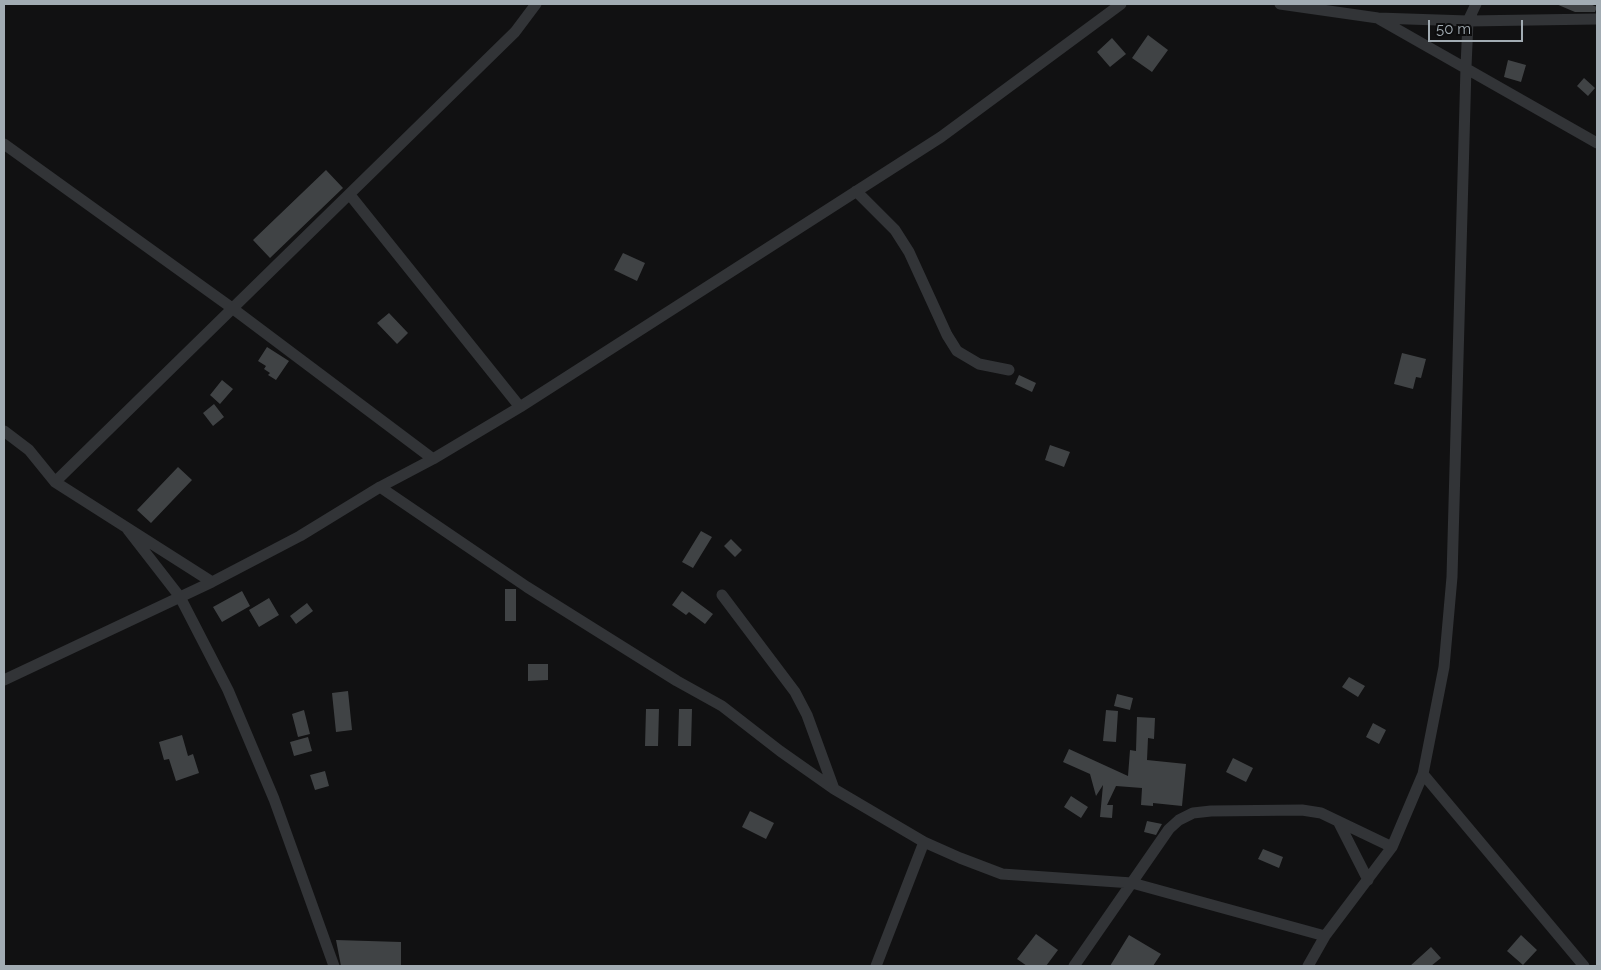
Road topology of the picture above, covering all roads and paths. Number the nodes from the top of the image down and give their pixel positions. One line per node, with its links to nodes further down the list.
1 (536, 4): 12 (street)
2 (1122, 4): 11 (street)
3 (1280, 4): 5 (street)
4 (1476, 4): 7 (street)
5 (1378, 18): 7 (street); 8 (street)
6 (1597, 19): 7 (street)
7 (1468, 21): 8 (street)
8 (1466, 67): 9 (street); 25 (street)
9 (1597, 143)
10 (4, 144): 13 (street)
11 (856, 191): 14 (street); 15 (street)
12 (350, 195): 13 (street); 15 (street)
13 (232, 308): 17 (street); 18 (street)
14 (1009, 370)
15 (520, 407): 17 (street)
16 (4, 431): 18 (street)
17 (433, 459): 19 (street)
18 (56, 482): 20 (street)
19 (380, 486): 21 (street); 26 (street)
20 (128, 530): 21 (street); 23 (street)
21 (212, 582): 23 (street)
22 (722, 595): 26 (street)
23 (180, 597): 24 (street); 33 (street)
24 (4, 680)
25 (1423, 774): 29 (street); 37 (street)
26 (834, 789): 28 (street)
27 (1338, 821): 29 (street); 30 (street); 31 (street)
28 (924, 842): 31 (street); 34 (street)
29 (1392, 847): 30 (street)
30 (1368, 880): 32 (street)
31 (1132, 883): 32 (street); 35 (street)
32 (1325, 936): 36 (street)
33 (334, 966)
34 (876, 966)
35 (1074, 966)
36 (1308, 966)
37 (1584, 966)

